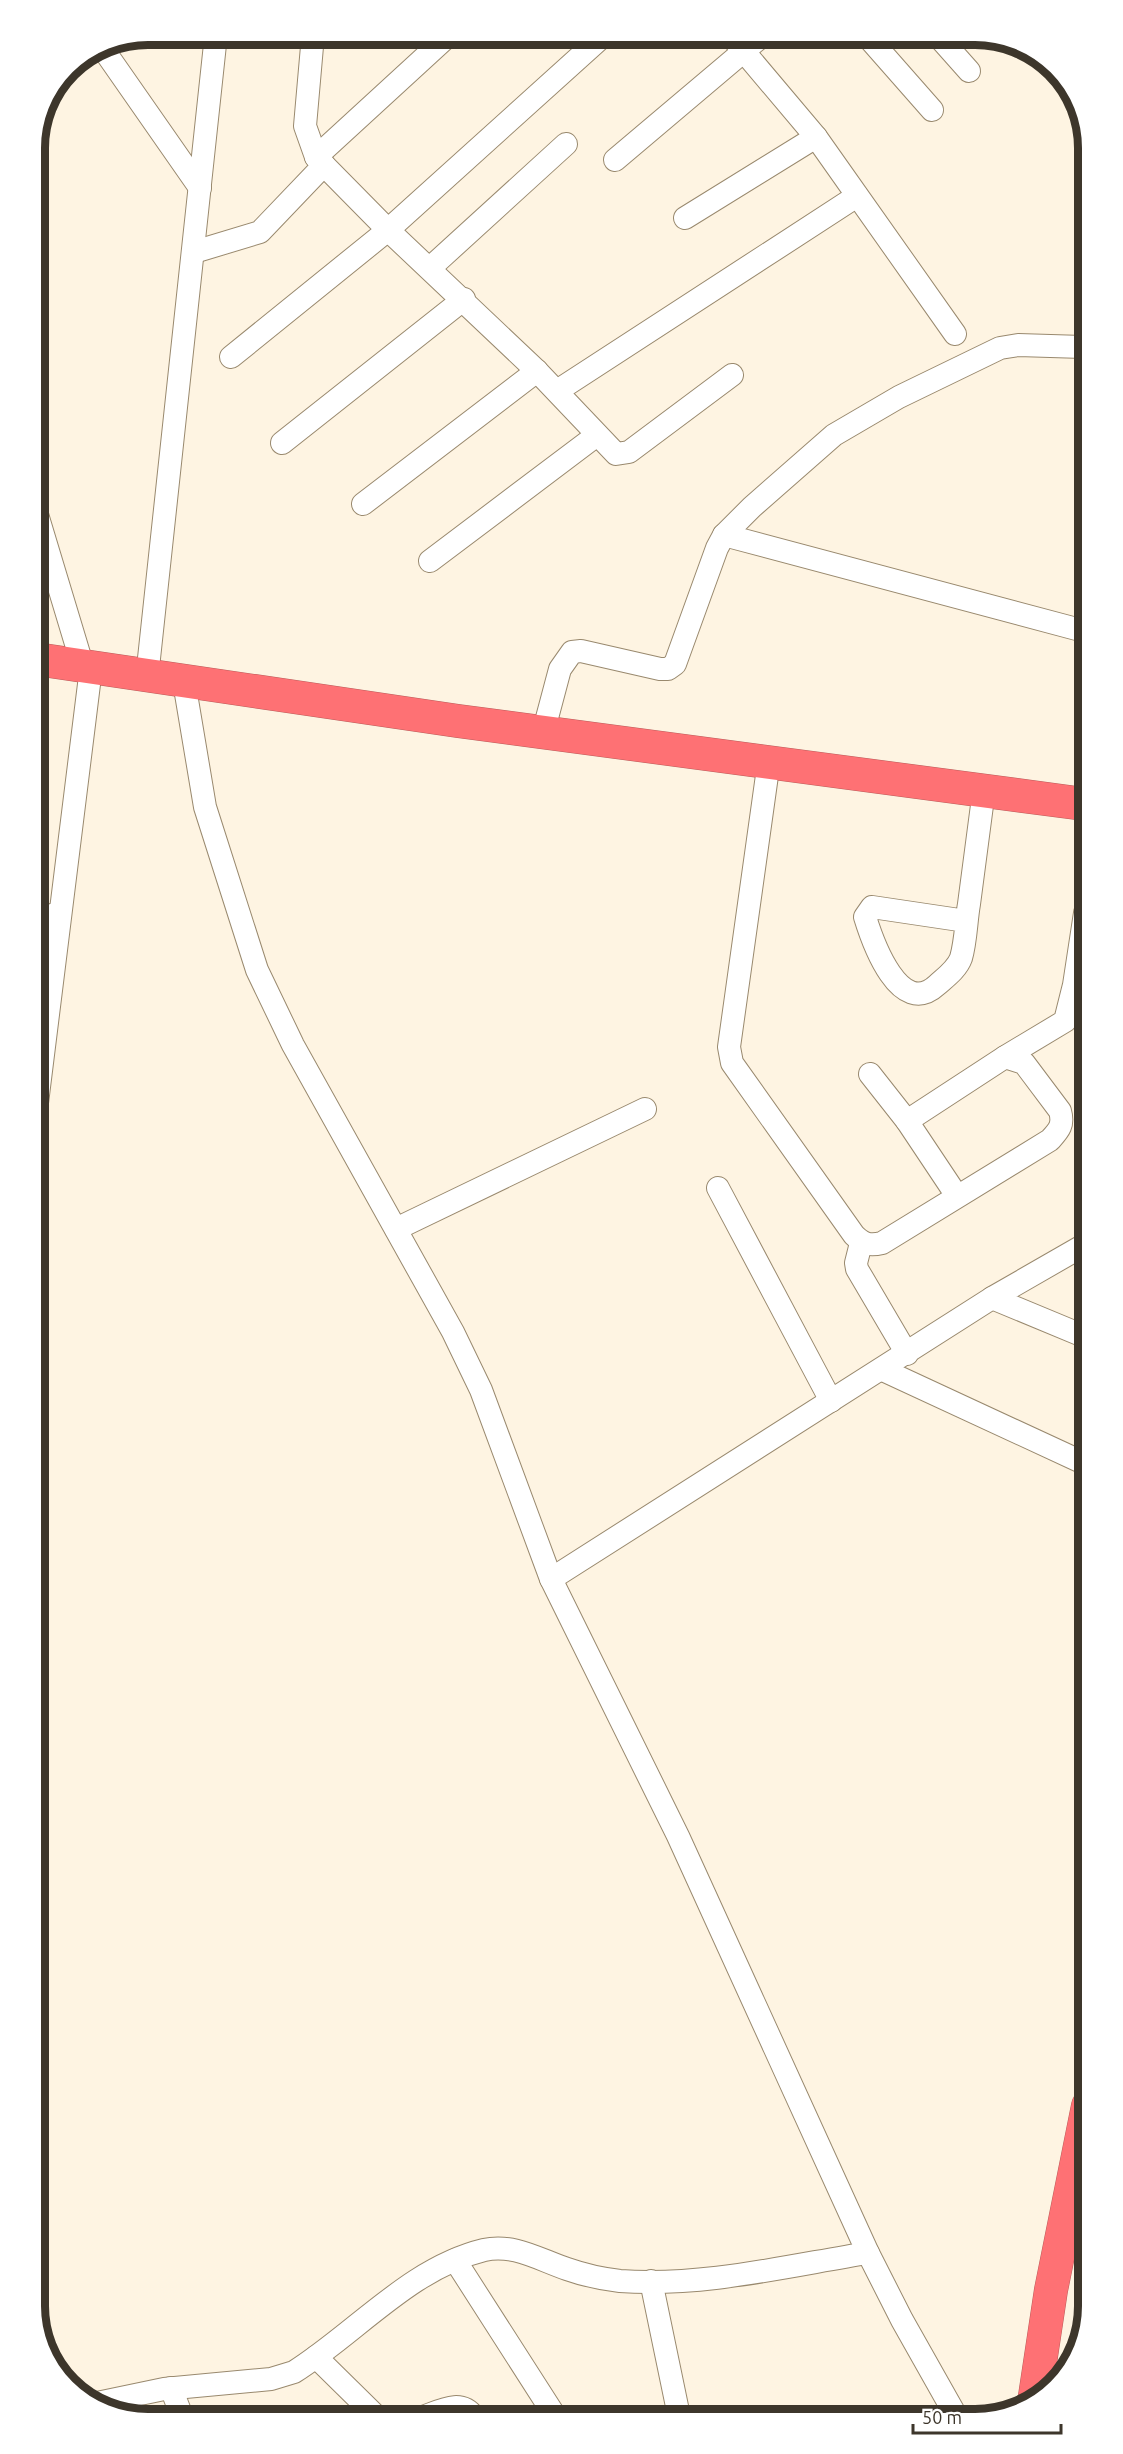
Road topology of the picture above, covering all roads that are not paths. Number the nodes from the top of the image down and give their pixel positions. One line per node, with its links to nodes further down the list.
1 (215, 45): 16 (street)
2 (312, 45): 15 (street)
3 (439, 45): 15 (street)
4 (593, 45): 19 (street)
5 (733, 45): 14 (street)
6 (739, 45): 12 (street)
7 (875, 45): 11 (street)
8 (947, 45): 10 (street)
9 (107, 54): 16 (street)
10 (969, 71)
11 (932, 110)
12 (816, 137): 17 (street); 18 (street)
13 (566, 144): 21 (street)
14 (615, 160)
15 (320, 161): 19 (street); 20 (street)
16 (200, 188): 20 (street)
17 (857, 196): 23 (street); 28 (street)
18 (685, 218)
19 (388, 230): 21 (street); 25 (street)
20 (194, 252): 38 (street)
21 (430, 268): 22 (street)
22 (464, 299): 26 (street); 30 (street)
23 (955, 334)
24 (1078, 347): 32 (street)
25 (231, 357)
26 (537, 370): 28 (street); 31 (street)
27 (732, 375): 29 (street)
28 (557, 392): 29 (street)
29 (597, 435): 34 (street)
30 (282, 443)
31 (363, 504)
32 (724, 535): 35 (street); 40 (street)
33 (45, 540): 37 (street)
34 (430, 561)
35 (1078, 629)
36 (45, 661): 37 (highway)
37 (87, 668): 38 (highway); 44 (street)
38 (147, 677): 39 (highway)
39 (184, 682): 40 (highway); 55 (street)
40 (543, 733): 41 (highway)
41 (769, 761): 42 (highway); 56 (street)
42 (984, 790): 43 (highway); 46 (street)
43 (1078, 803)
44 (60, 912): 45 (street); 48 (street)
45 (45, 918)
46 (966, 921): 46 (street)
47 (1078, 959): 49 (street)
48 (45, 1037)
49 (1005, 1057): 52 (street); 54 (street)
50 (870, 1074): 52 (street)
51 (645, 1109): 55 (street)
52 (907, 1121): 54 (street)
53 (718, 1188): 62 (street)
54 (957, 1196): 56 (street)
55 (396, 1228): 64 (street)
56 (861, 1243): 60 (street)
57 (1078, 1249): 58 (street)
58 (992, 1298): 59 (street); 60 (street)
59 (1078, 1334)
60 (907, 1354): 61 (street)
61 (883, 1370): 62 (street); 63 (street)
62 (831, 1401): 64 (street)
63 (1078, 1460)
64 (551, 1579): 66 (street)
65 (1078, 2196): 71 (highway)
66 (868, 2253): 68 (street); 79 (street)
67 (455, 2260): 68 (street); 69 (street); 77 (street)
68 (651, 2281): 78 (street)
69 (316, 2357): 70 (street); 74 (street)
70 (171, 2388): 72 (street); 73 (street)
71 (1036, 2389)
72 (109, 2401)
73 (179, 2409)
74 (369, 2409)
75 (444, 2409): 76 (street)
76 (466, 2409)
77 (551, 2409)
78 (677, 2409)
79 (952, 2409)

